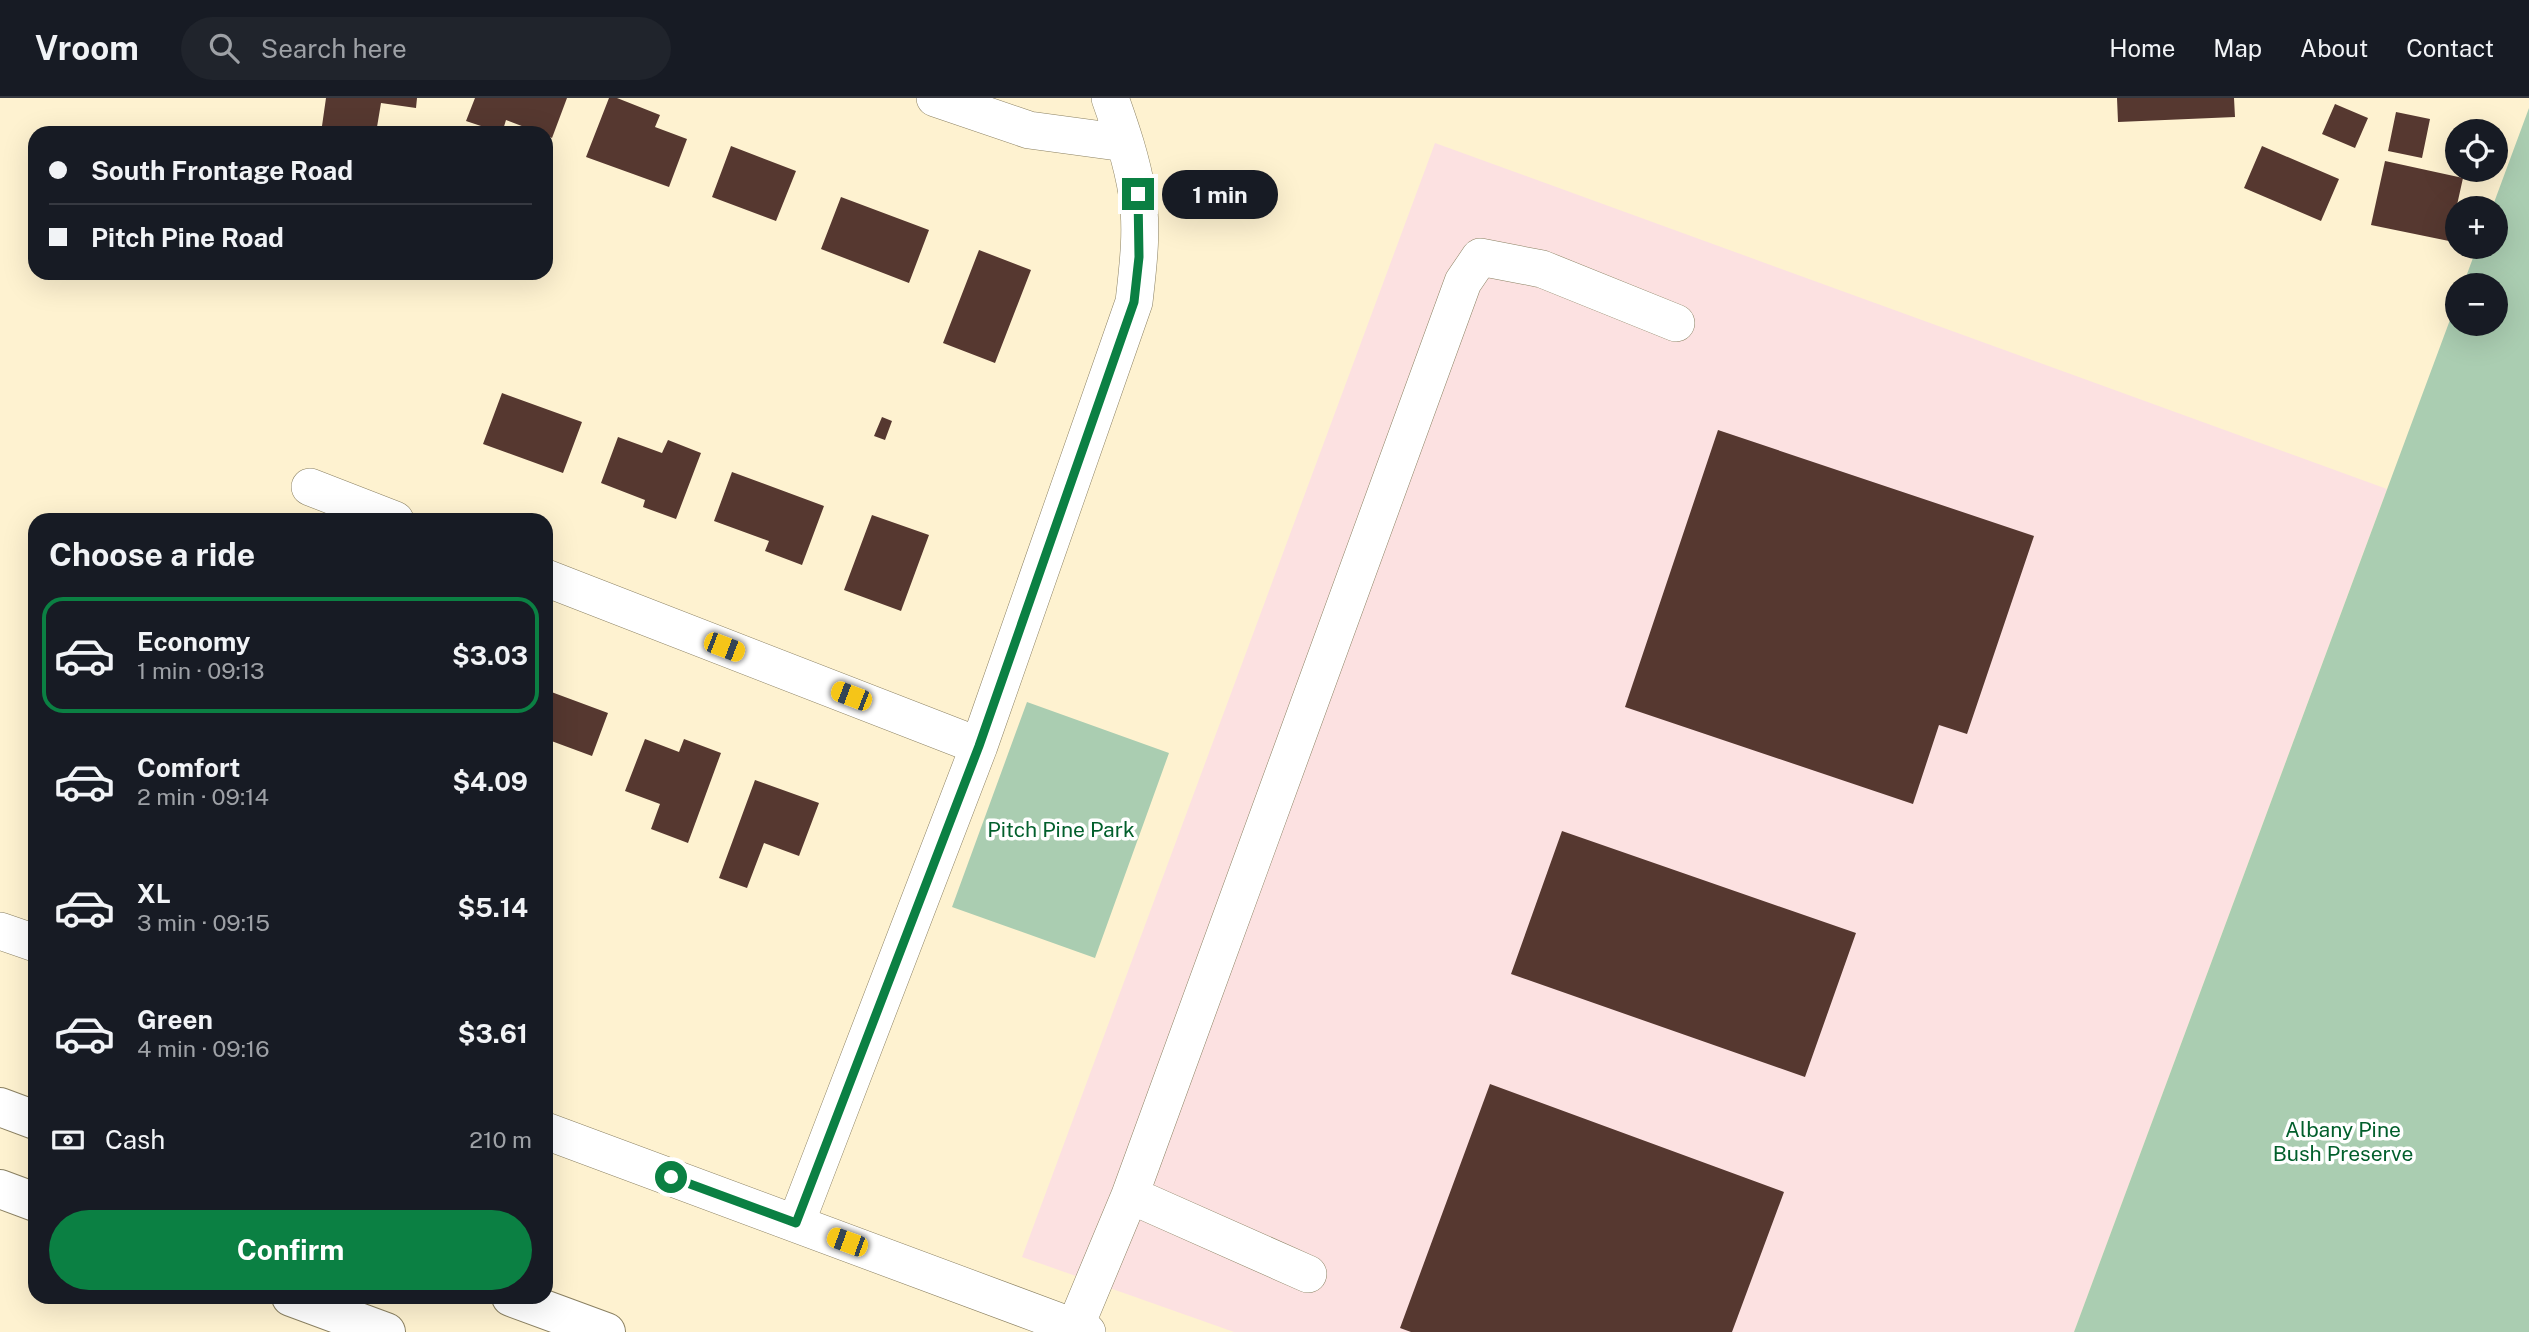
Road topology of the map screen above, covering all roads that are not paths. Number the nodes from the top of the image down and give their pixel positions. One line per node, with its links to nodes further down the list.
1 (935, 98): 3 (street)
2 (1110, 98): 3 (street)
3 (1125, 142): 8 (street)
4 (1676, 323): 15 (street)
5 (310, 486): 6 (street)
6 (378, 513)
7 (553, 581): 8 (street)
8 (979, 746): 17 (street)
9 (0, 931): 10 (street)
10 (28, 941)
11 (0, 1107): 12 (main road)
12 (28, 1117)
13 (553, 1135): 17 (street)
14 (0, 1189): 16 (main road)
15 (1130, 1195): 18 (street); 21 (street)
16 (28, 1199)
17 (796, 1223): 21 (street)
18 (1308, 1274)
19 (310, 1304): 22 (main road)
20 (530, 1304): 23 (main road)
21 (1081, 1330)
22 (386, 1332)
23 (606, 1332)

